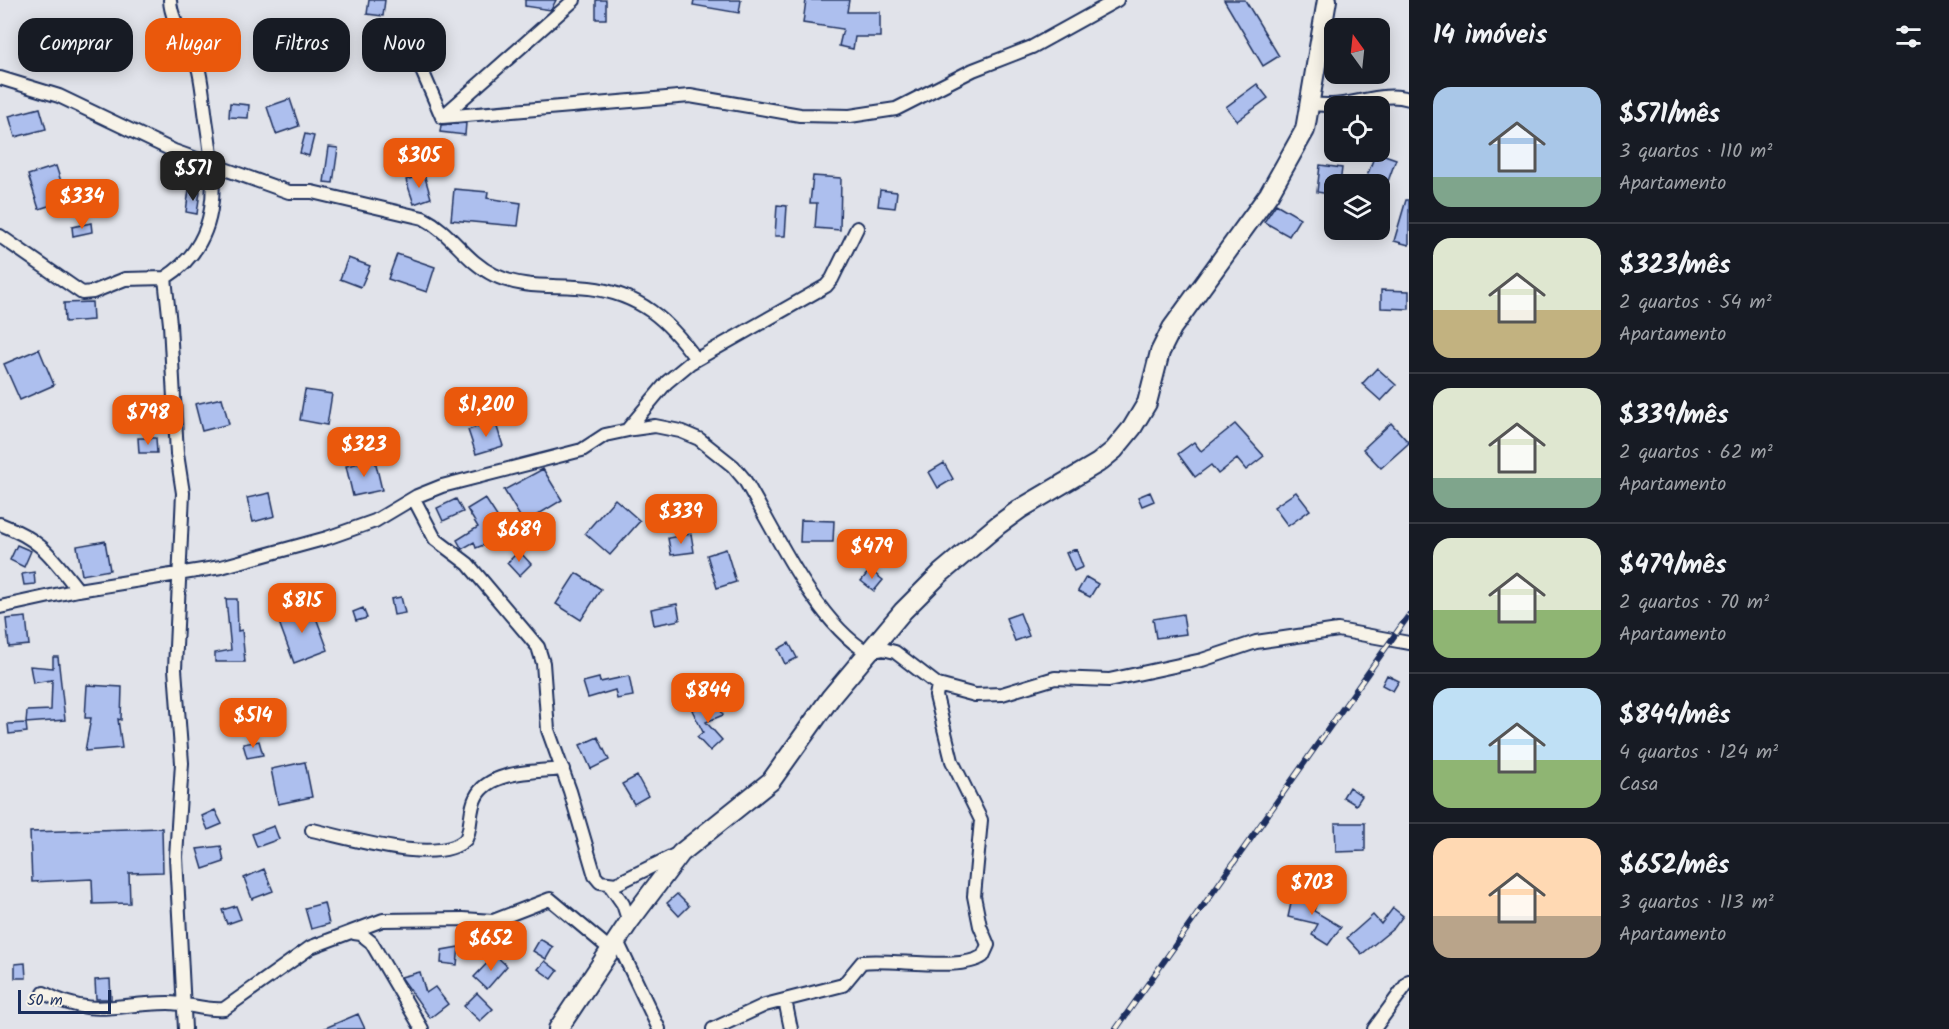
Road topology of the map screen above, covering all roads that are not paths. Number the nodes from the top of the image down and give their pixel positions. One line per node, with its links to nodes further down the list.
1 (170, 0): 10 (street)
2 (574, 0): 9 (street)
3 (1117, 0): 9 (street)
4 (1327, 0): 8 (street)
5 (423, 72): 9 (street)
6 (0, 78): 10 (street)
7 (1409, 99): 8 (street)
8 (1310, 103): 22 (street)
9 (442, 117)
10 (213, 164): 13 (street); 14 (street)
11 (857, 228): 14 (street)
12 (0, 236): 13 (street)
13 (165, 278): 18 (street)
14 (696, 359): 15 (street)
15 (627, 430): 16 (street); 22 (street)
16 (414, 499): 18 (street); 24 (street)
17 (0, 524): 19 (street)
18 (177, 574): 19 (street); 34 (street)
19 (78, 590): 20 (street)
20 (0, 607)
21 (1409, 643): 23 (street)
22 (867, 652): 23 (street); 26 (street)
23 (938, 685): 33 (street)
24 (563, 769): 25 (street); 27 (street)
25 (312, 830)
26 (681, 853): 27 (street); 28 (street)
27 (609, 884): 28 (street)
28 (629, 922): 30 (street)
29 (354, 933): 30 (street); 34 (street); 36 (street)
30 (614, 945): 37 (street); 38 (street)
31 (1409, 981): 41 (street)
32 (44, 993): 34 (street)
33 (785, 1000): 39 (street); 40 (street)
34 (184, 1005): 35 (street)
35 (185, 1029)
36 (422, 1029)
37 (558, 1029)
38 (659, 1029)
39 (713, 1029)
40 (790, 1029)
41 (1374, 1029)

